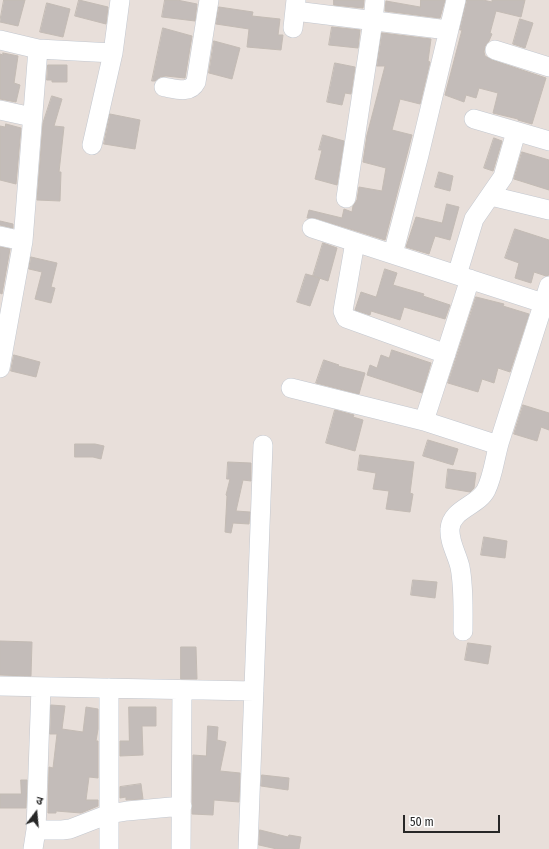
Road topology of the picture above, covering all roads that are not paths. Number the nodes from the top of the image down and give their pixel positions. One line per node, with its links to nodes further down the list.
1 (120, 0): 11 (street)
2 (209, 0): 13 (street)
3 (375, 0): 6 (street)
4 (456, 0): 7 (street)
5 (295, 13): 6 (street)
6 (373, 21): 7 (street); 21 (street)
7 (448, 30): 27 (street)
8 (0, 40): 9 (street)
9 (38, 49): 11 (street); 15 (street)
10 (495, 50): 12 (street)
11 (113, 53): 19 (street)
12 (549, 67)
13 (164, 87)
14 (0, 110): 15 (street)
15 (32, 117): 25 (street)
16 (474, 119): 17 (street)
17 (516, 132): 18 (street); 20 (street)
18 (549, 141)
19 (92, 146)
20 (491, 196): 22 (street); 28 (street)
21 (346, 198)
22 (549, 210)
23 (312, 228): 26 (street)
24 (0, 236): 25 (street)
25 (23, 241): 31 (street)
26 (355, 242): 27 (street); 30 (street)
27 (393, 254): 28 (street)
28 (463, 277): 29 (street); 30 (street)
29 (547, 298): 35 (street)
30 (446, 354): 33 (street)
31 (0, 368)
32 (291, 388): 33 (street)
33 (424, 421): 35 (street)
34 (263, 445): 41 (street)
35 (498, 445): 36 (street)
36 (463, 631)
37 (0, 686): 38 (street)
38 (40, 687): 39 (street); 44 (street)
39 (110, 688): 40 (street); 43 (street)
40 (182, 690): 41 (street); 42 (street)
41 (254, 691): 48 (street)
42 (182, 806): 43 (street); 47 (street)
43 (109, 814): 44 (street); 46 (street)
44 (36, 830): 45 (street)
45 (33, 849)
46 (109, 849)
47 (181, 849)
48 (248, 849)

